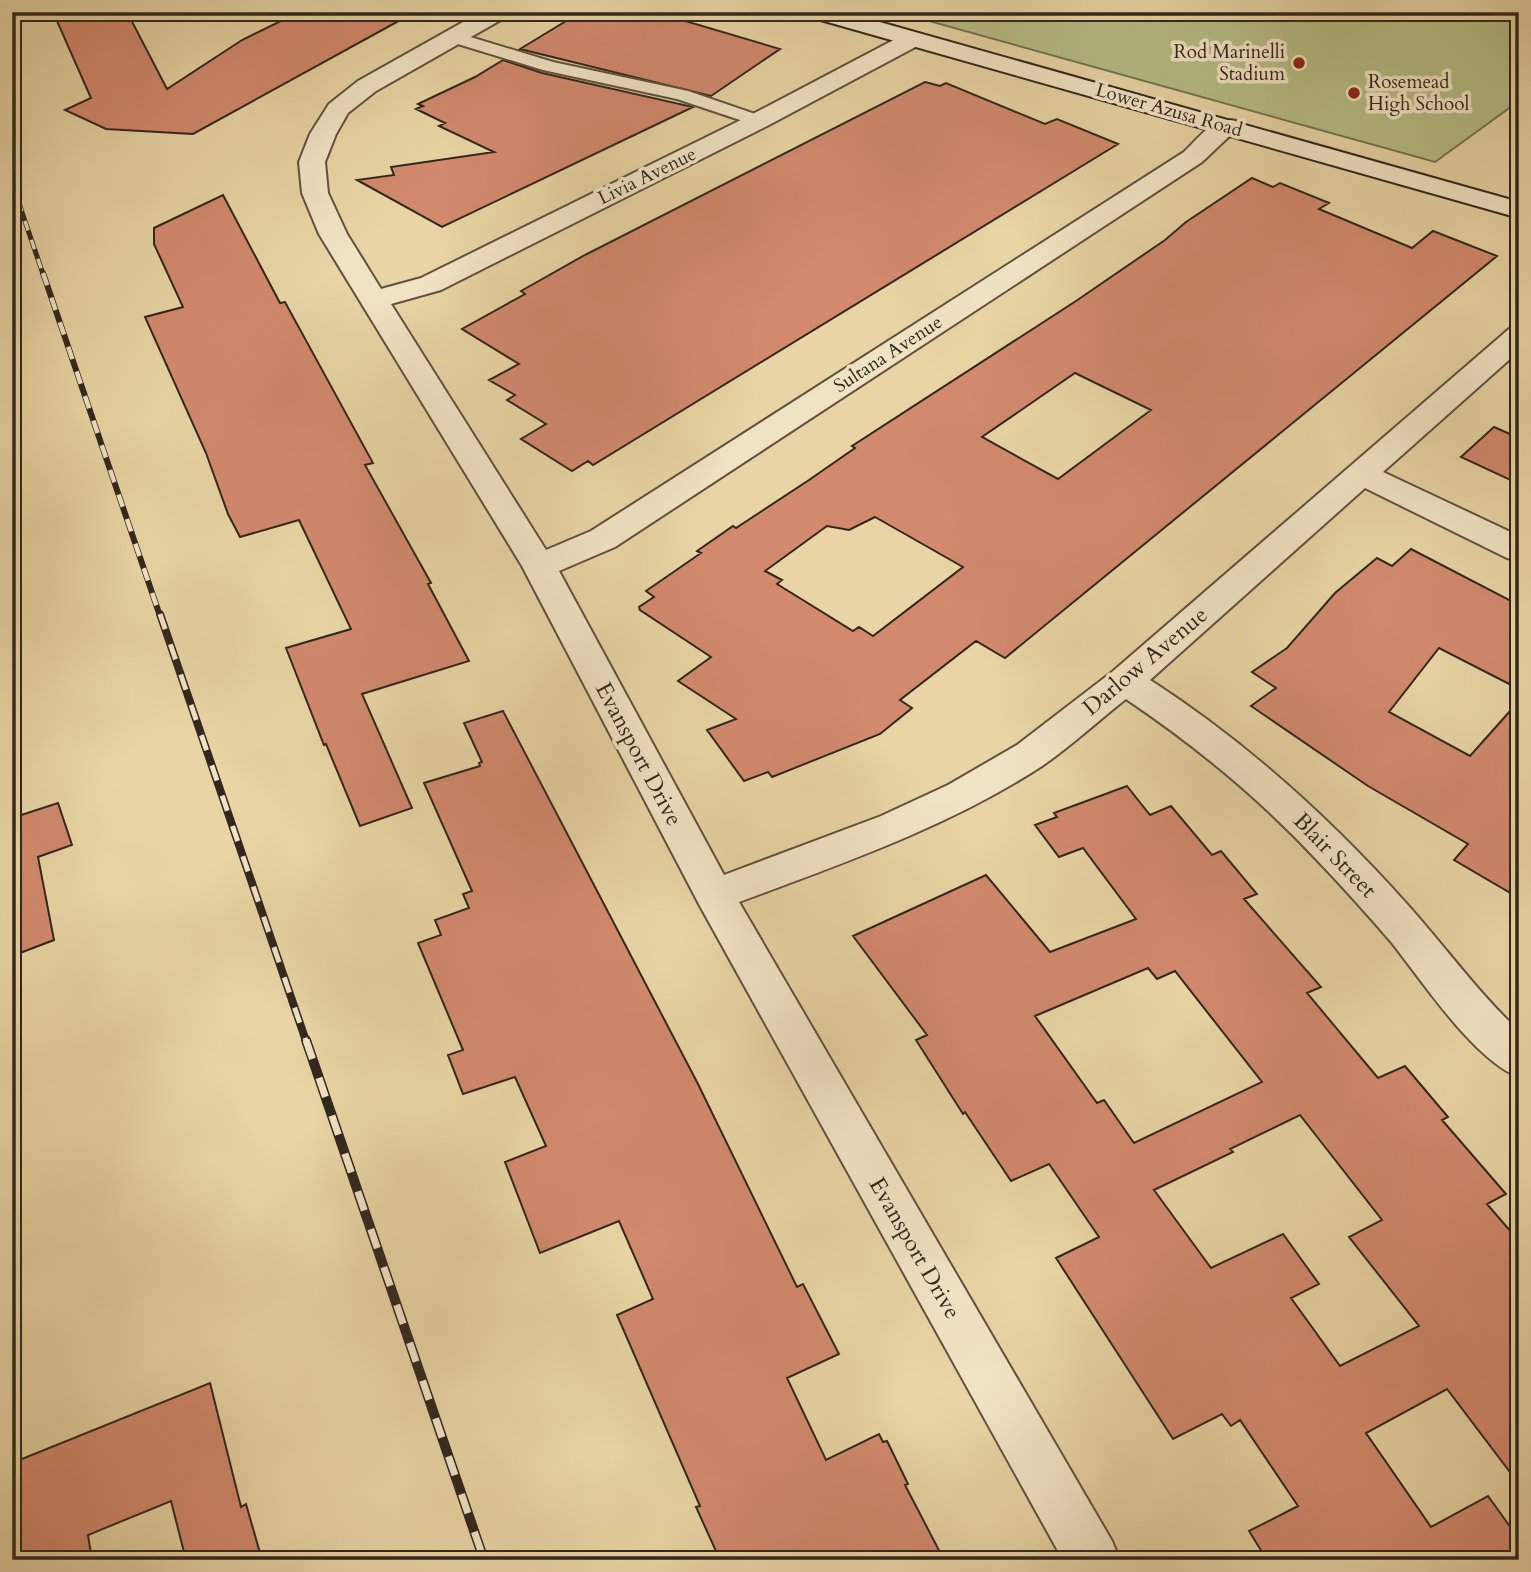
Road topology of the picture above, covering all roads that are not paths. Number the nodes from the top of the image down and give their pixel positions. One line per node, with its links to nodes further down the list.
1 (196, 12): 2 (lane)
2 (247, 12)
3 (498, 12): 5 (street, Evansport Drive)
4 (818, 12): 6 (street, Lower Azusa Road)
5 (454, 37): 7 (lane); 10 (street, Evansport Drive)
6 (913, 39): 7 (street, Livia Avenue); 8 (street, Lower Azusa Road)
7 (758, 121): 10 (street, Livia Avenue)
8 (1227, 126): 9 (street, Lower Azusa Road); 14 (street, Sultana Avenue)
9 (1519, 210)
10 (375, 300): 14 (street, Evansport Drive)
11 (1519, 335): 12 (street, Darlow Avenue)
12 (1362, 474): 13 (street); 15 (street, Darlow Avenue)
13 (1519, 550)
14 (538, 566): 16 (street, Evansport Drive)
15 (1125, 681): 16 (street, Darlow Avenue); 17 (street, Blair Street)
16 (714, 895): 18 (street, Evansport Drive)
17 (1519, 1058)
18 (1093, 1560)

